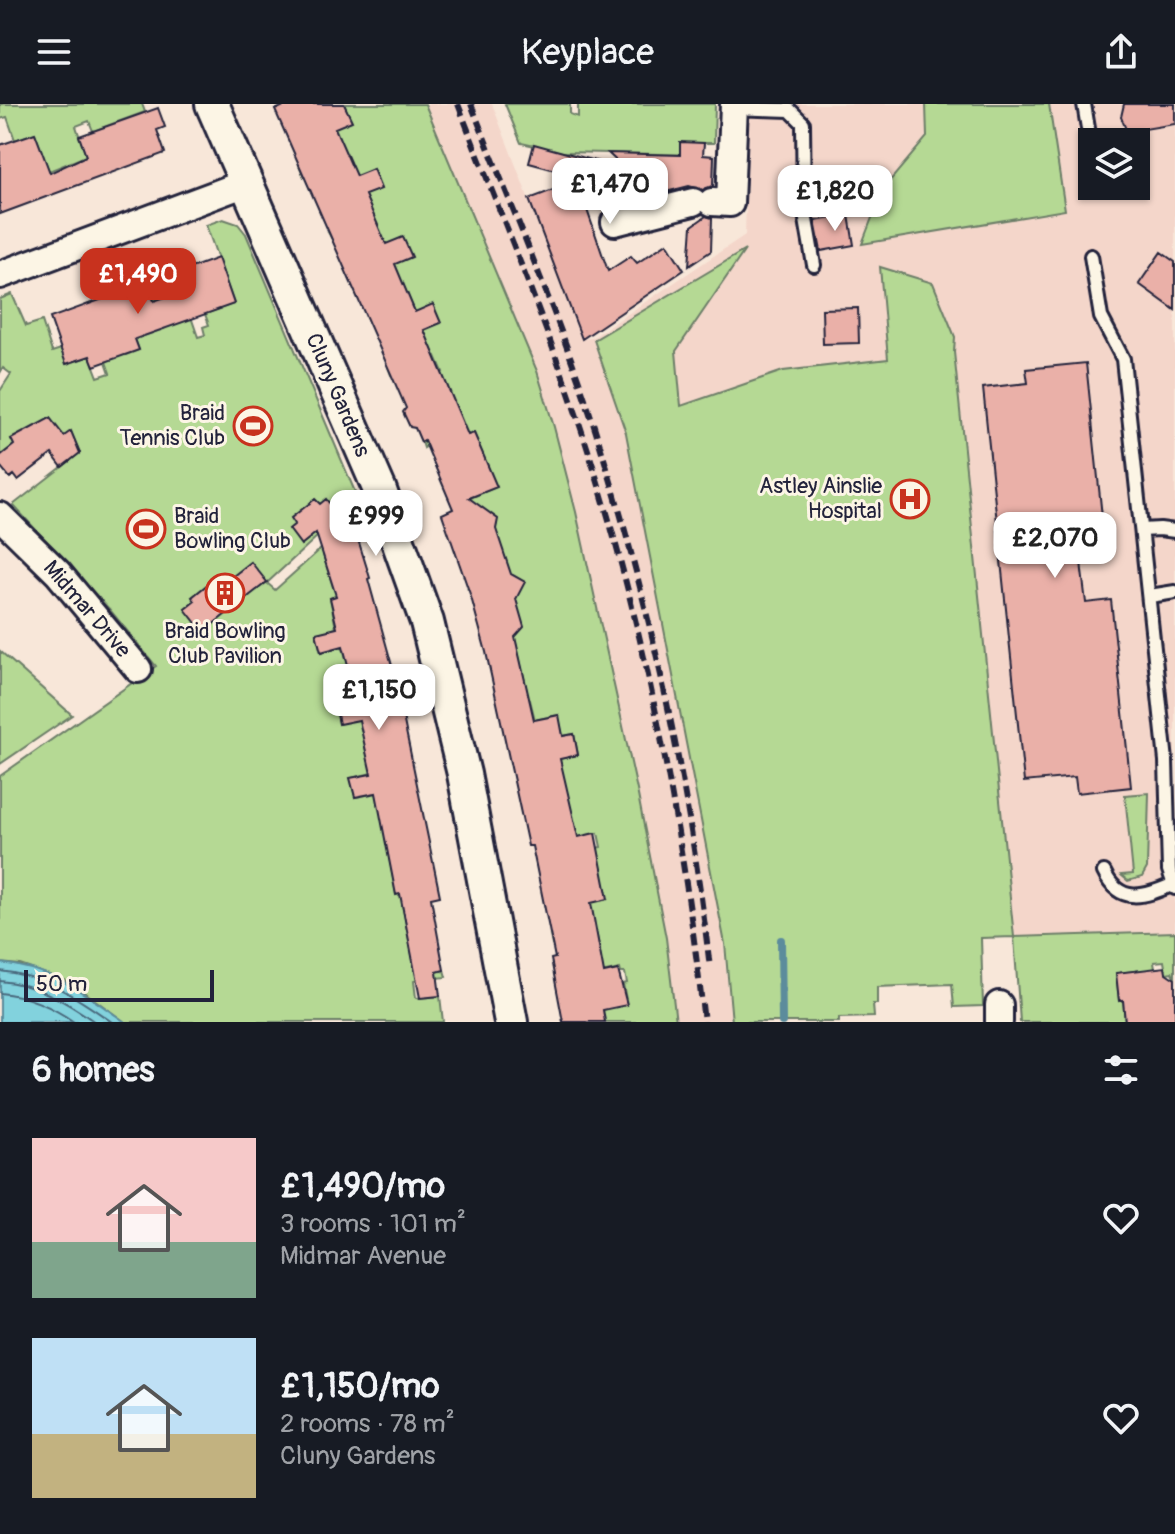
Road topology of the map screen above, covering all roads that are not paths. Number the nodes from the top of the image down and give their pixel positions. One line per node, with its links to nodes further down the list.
1 (212, 104): 5 (street, Cluny Gardens)
2 (1084, 104): 4 (lane)
3 (734, 106): 6 (street); 8 (lane)
4 (1088, 128)
5 (246, 183): 9 (street); 18 (street, Cluny Gardens)
6 (615, 222)
7 (1091, 256): 11 (lane)
8 (814, 265)
9 (0, 275)
10 (0, 516): 15 (street, Midmar Drive)
11 (1142, 530): 12 (lane); 14 (lane)
12 (1175, 531)
13 (1175, 592): 14 (lane)
14 (1150, 596): 17 (lane)
15 (138, 669)
16 (1104, 872): 17 (lane)
17 (1174, 887)
18 (511, 1022)

